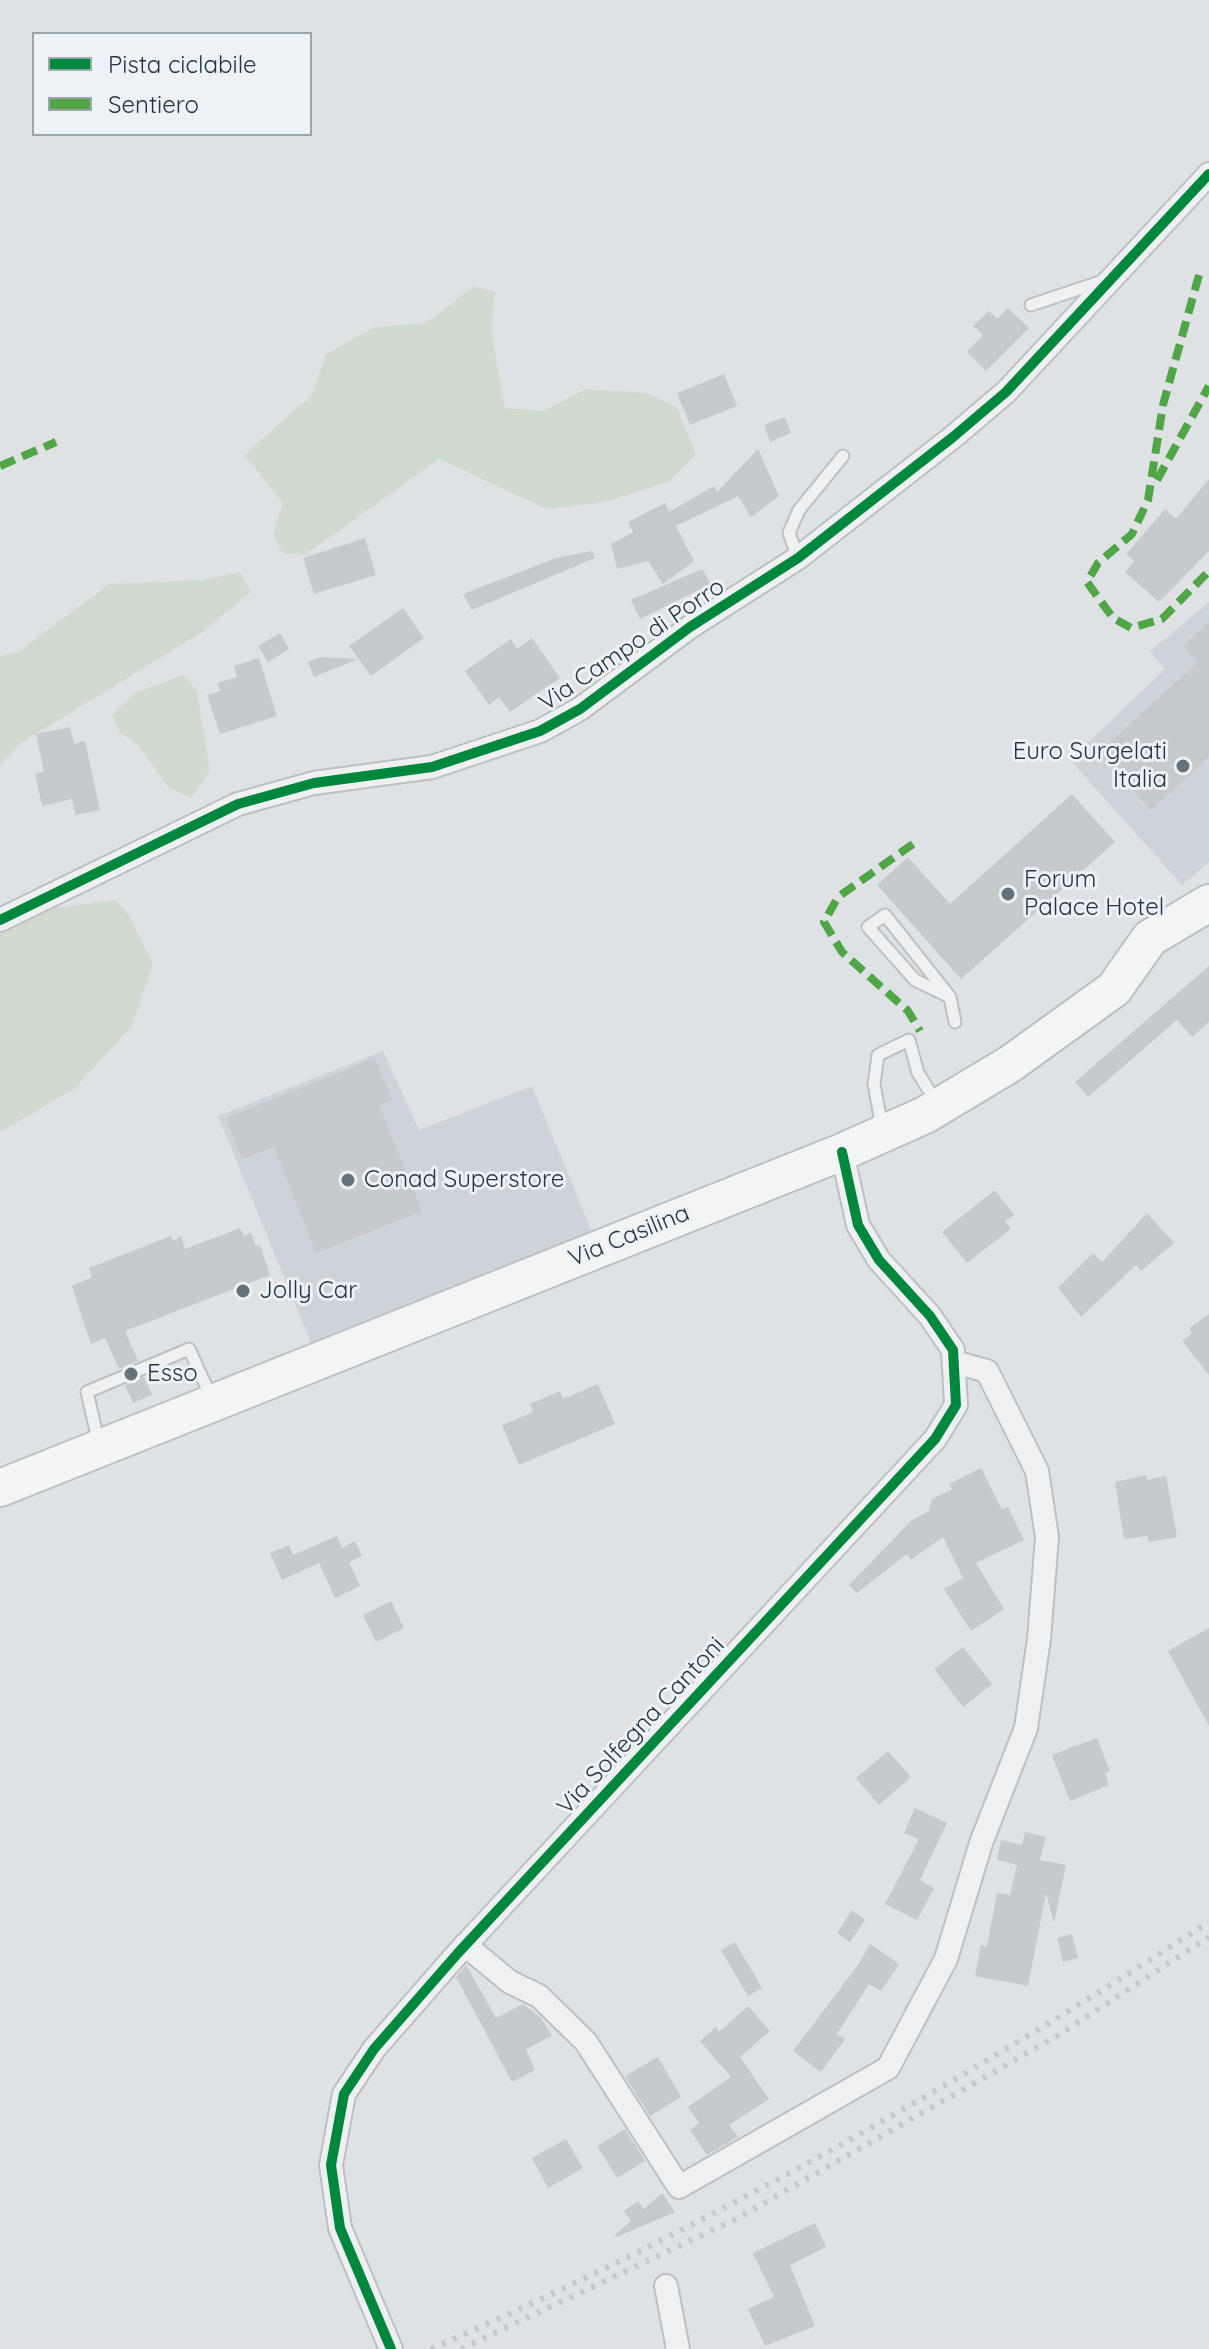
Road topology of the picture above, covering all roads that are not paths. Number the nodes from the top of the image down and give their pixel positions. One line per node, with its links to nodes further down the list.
1 (1209, 174): 2 (street, Via Campo di Porro)
2 (1110, 278): 3 (lane); 5 (street, Via Campo di Porro)
3 (1031, 305)
4 (843, 456): 5 (lane)
5 (798, 558): 7 (street, Via Campo di Porro)
6 (1209, 903): 9 (main road, Via Casilina)
7 (0, 920)
8 (1209, 927): 9 (main road)
9 (1114, 989): 12 (main road, Via Casilina)
10 (950, 997): 10 (lane); 11 (lane)
11 (955, 1022)
12 (939, 1107): 13 (main road, Via Casilina); 13 (lane)
13 (883, 1134): 14 (main road, Via Casilina)
14 (842, 1152): 15 (street, Via Solfegna Cantoni); 16 (main road, Via Casilina)
15 (954, 1362): 19 (street, Via Solfegna Cantoni); 19 (street)
16 (214, 1403): 17 (main road, Via Casilina); 17 (lane)
17 (100, 1448): 18 (main road, Via Casilina)
18 (0, 1488)
19 (465, 1945): 21 (street, Via Solfegna Cantoni)
20 (666, 2286): 22 (street)
21 (391, 2349)
22 (678, 2349)

